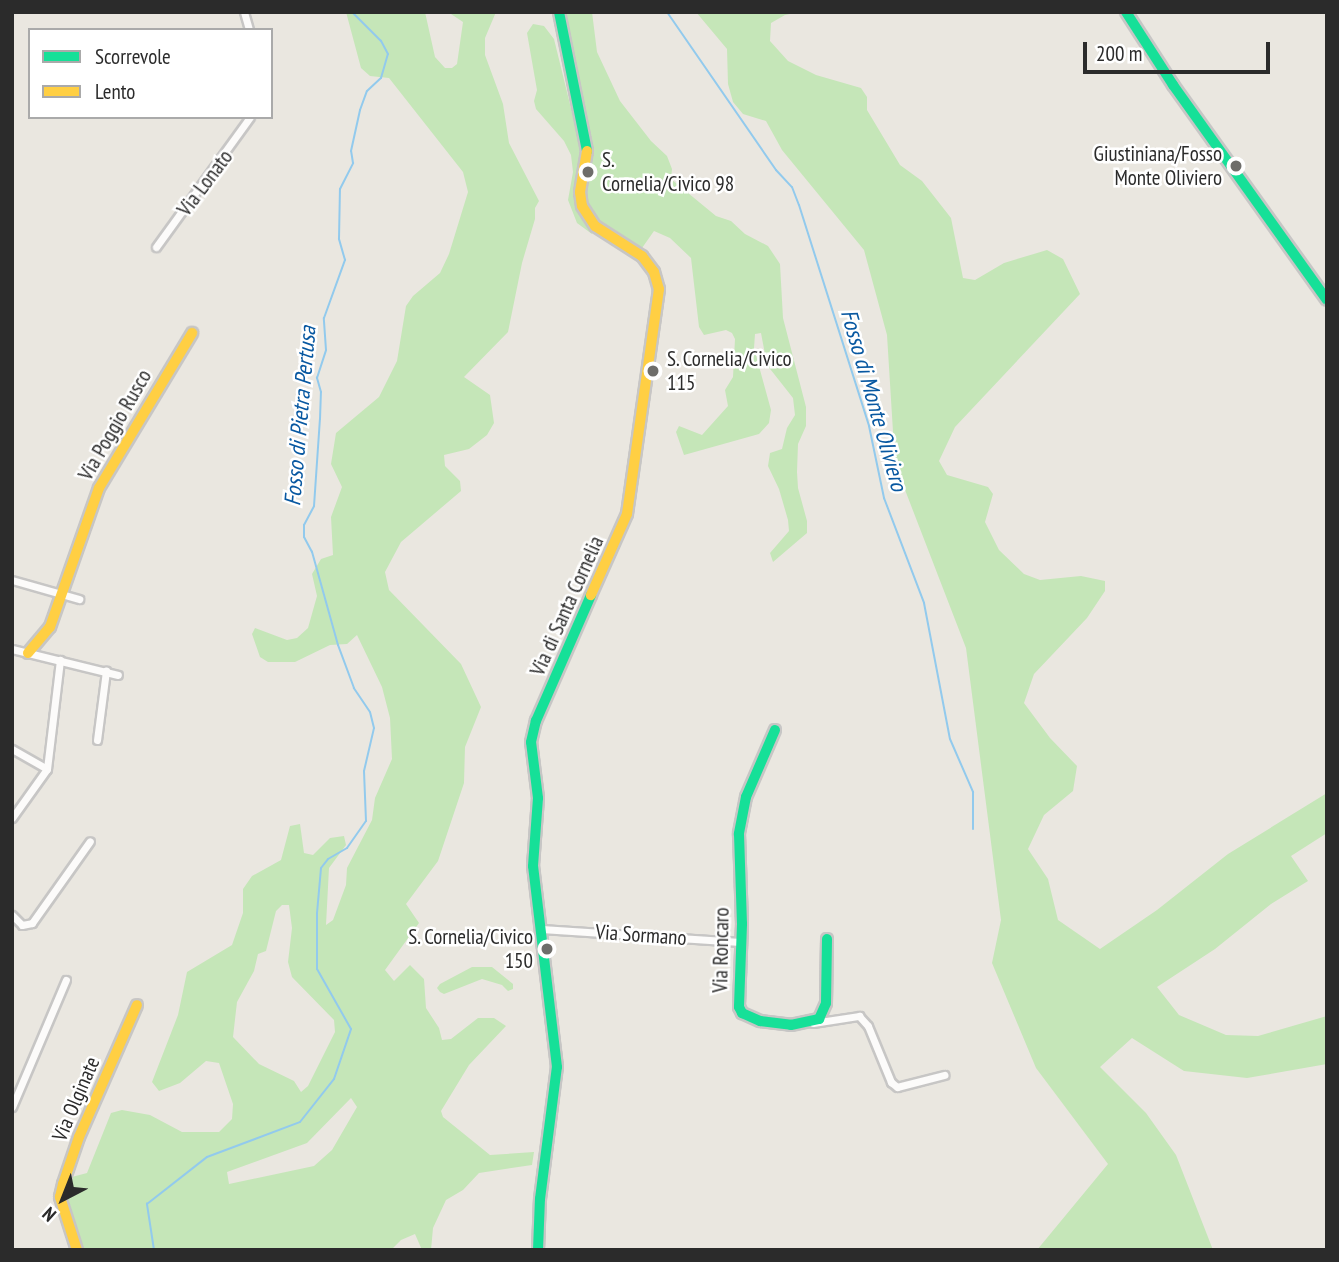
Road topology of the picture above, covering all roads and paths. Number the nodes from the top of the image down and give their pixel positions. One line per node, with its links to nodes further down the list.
1 (559, 12): 22 (street, Via di Santa Cornelia)
2 (1126, 12): 5 (street)
3 (249, 119): 4 (street, Via Lonato)
4 (156, 247)
5 (1327, 300)
6 (192, 333): 8 (street, Via Poggio Rusco)
7 (12, 580): 8 (street)
8 (62, 592): 9 (street); 11 (street, Via Poggio Rusco)
9 (79, 598)
10 (12, 649): 11 (street)
11 (28, 653): 12 (street)
12 (60, 660): 13 (street); 18 (street)
13 (106, 671): 14 (street); 16 (street)
14 (118, 674)
15 (775, 730): 24 (street, Via Roncaro)
16 (97, 740)
17 (12, 748): 18 (street)
18 (47, 769): 19 (street)
19 (12, 818)
20 (90, 841): 21 (street)
21 (12, 915)
22 (541, 929): 24 (street, Via Sormano); 31 (street, Via di Santa Cornelia)
23 (827, 939): 27 (street)
24 (741, 942): 27 (street, Via Roncaro)
25 (66, 980): 29 (street)
26 (137, 1005): 30 (street, Via Olginate)
27 (807, 1024): 28 (street)
28 (944, 1075)
29 (12, 1107)
30 (77, 1250)
31 (538, 1250)

